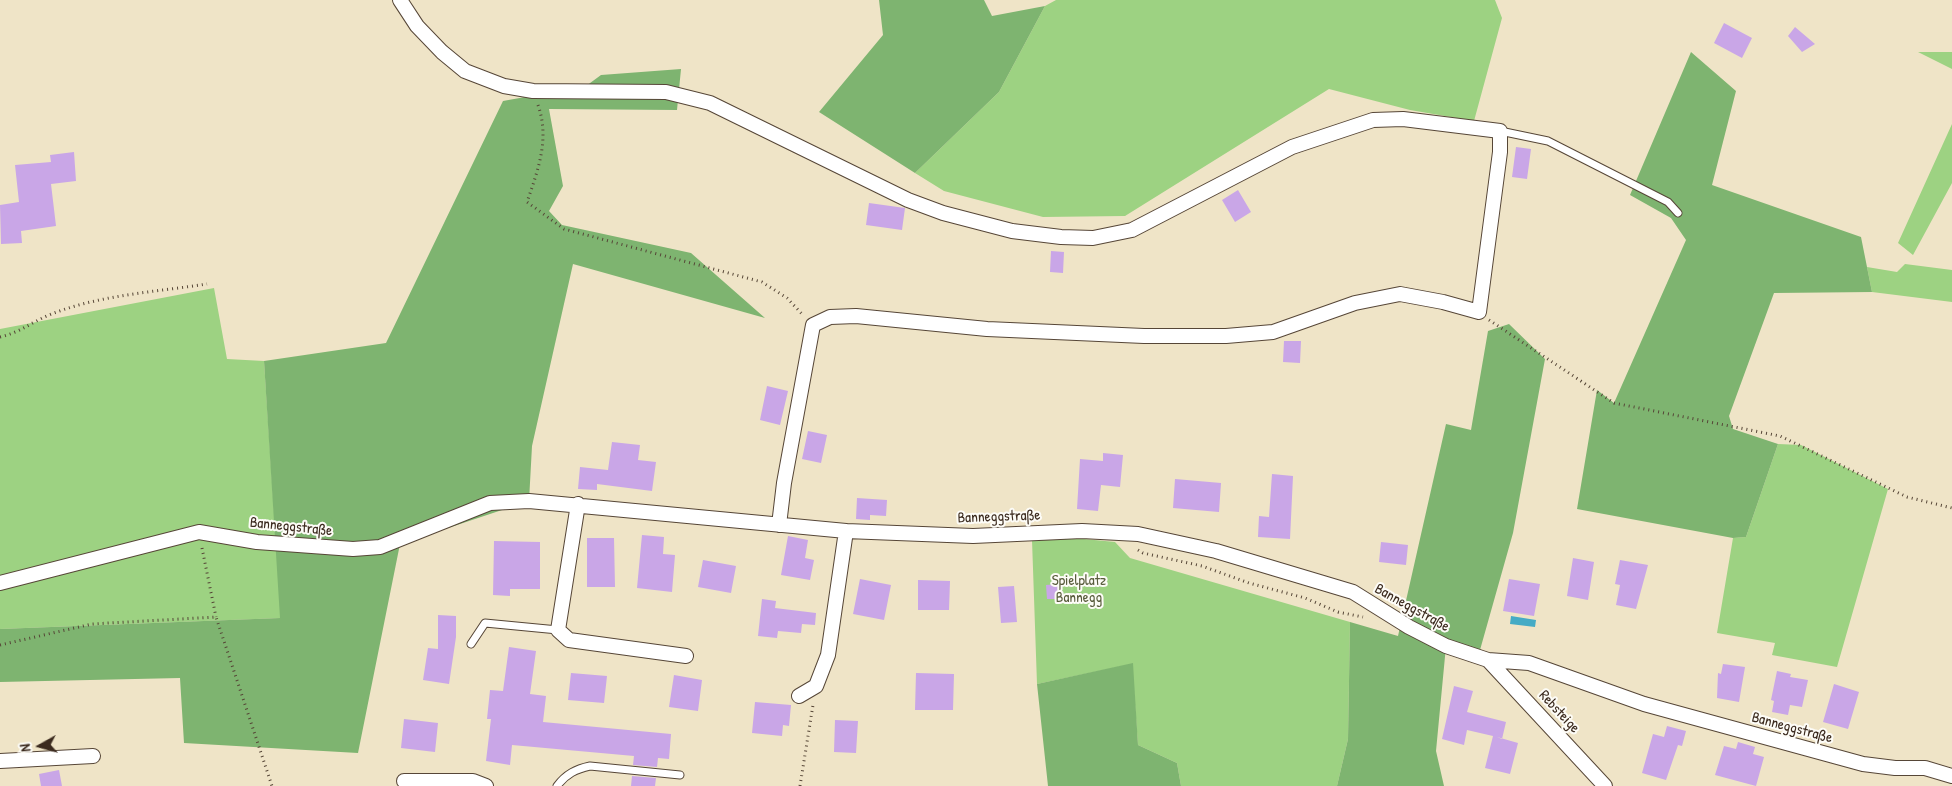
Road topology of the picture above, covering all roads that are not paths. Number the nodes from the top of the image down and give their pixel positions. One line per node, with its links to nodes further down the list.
1 (400, 0): 2 (street)
2 (1500, 131): 3 (lane); 5 (street)
3 (1678, 212)
4 (578, 504): 5 (street, Banneggstraße); 7 (street, Banneggstraße); 8 (street)
5 (779, 525): 6 (street, Banneggstraße)
6 (846, 531): 11 (street, Banneggstraße); 12 (street)
7 (0, 583)
8 (558, 630): 9 (lane); 10 (street)
9 (471, 644)
10 (686, 656)
11 (1488, 660): 16 (street, Banneggstraße); 20 (street, Rebsteige)
12 (799, 696)
13 (92, 756): 14 (street)
14 (0, 761)
15 (680, 775): 19 (lane)
16 (1952, 776)
17 (404, 781): 18 (street)
18 (486, 786)
19 (557, 786)
20 (1605, 786)

